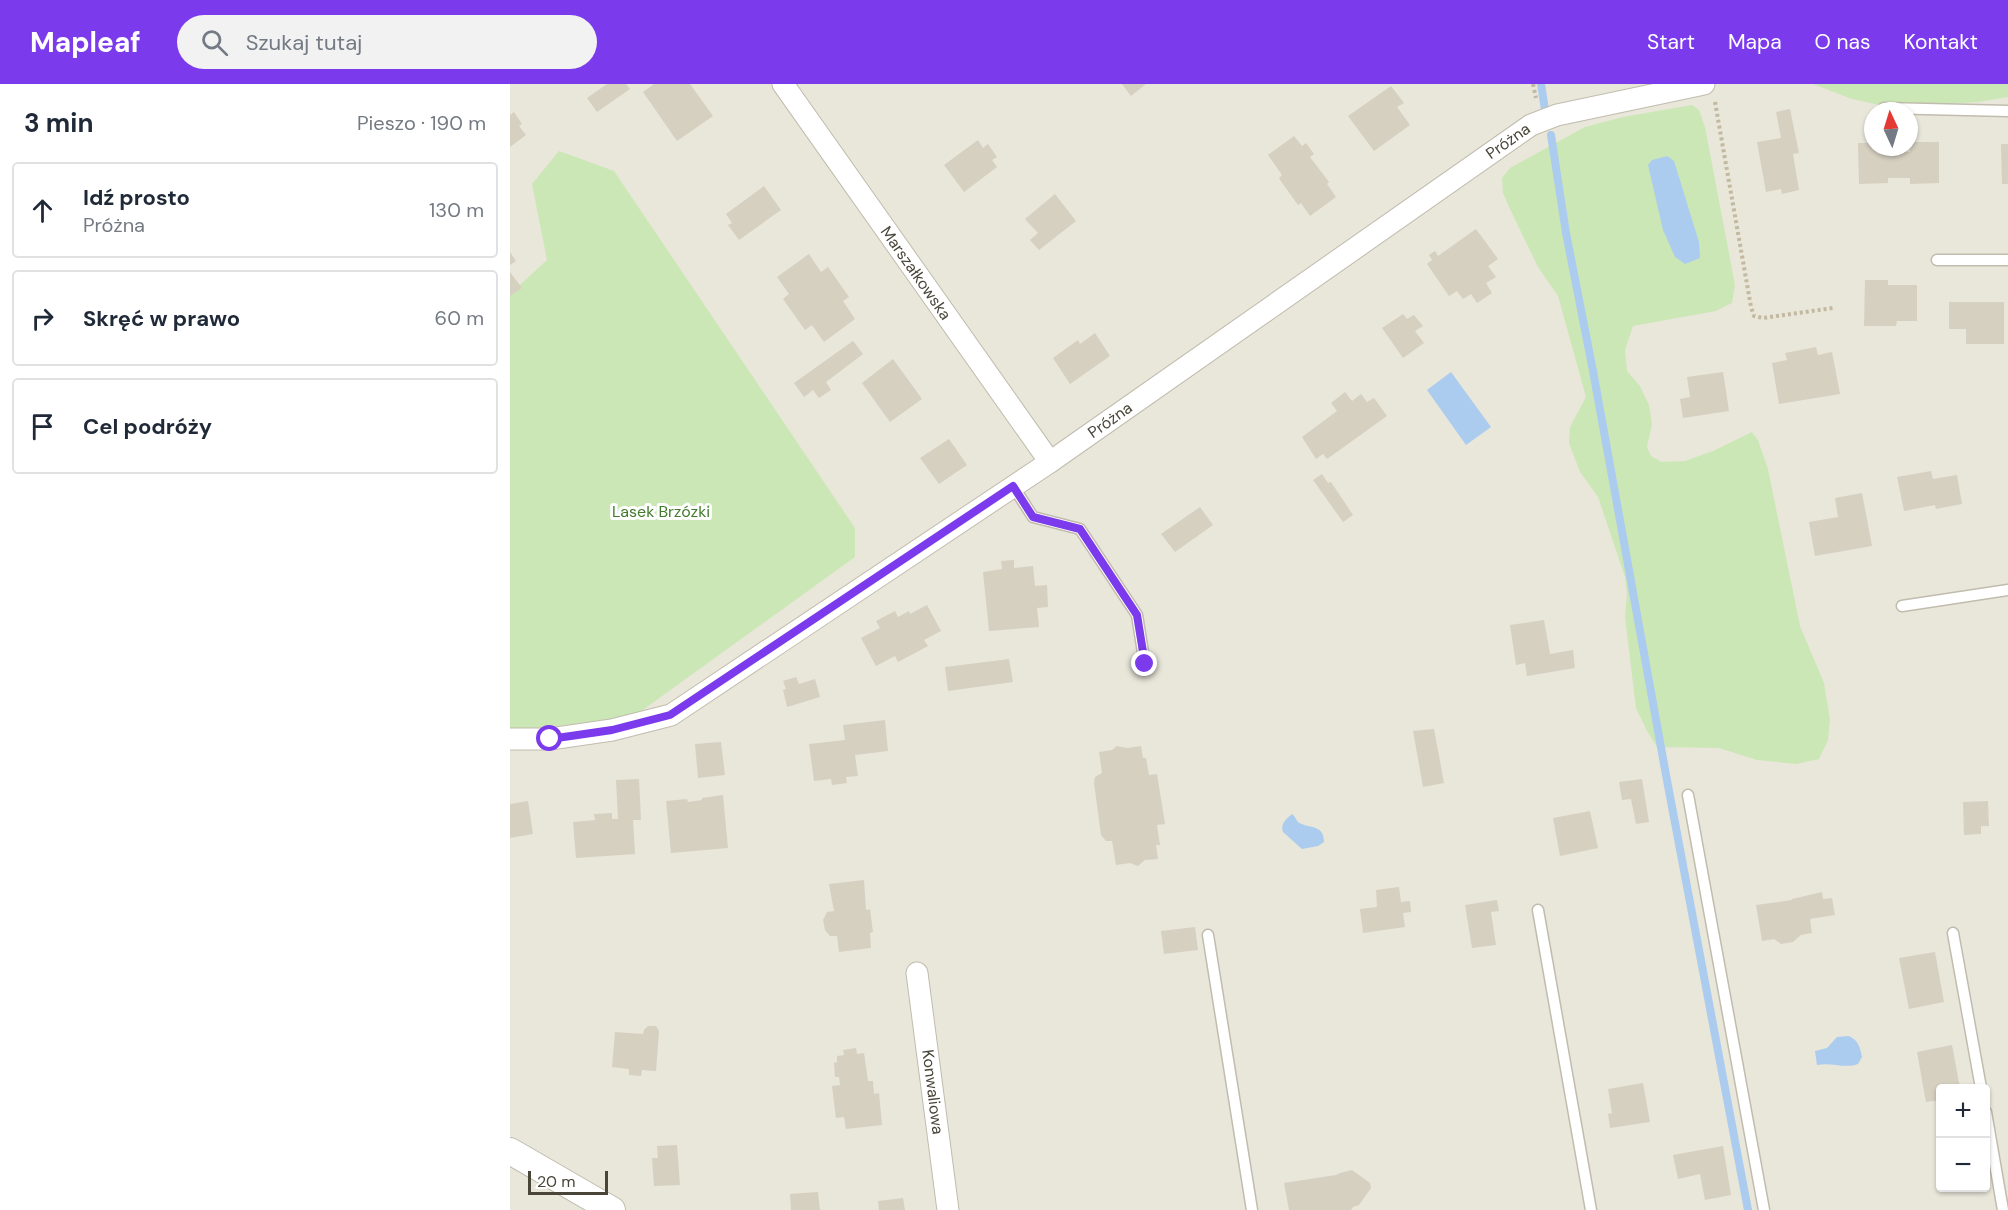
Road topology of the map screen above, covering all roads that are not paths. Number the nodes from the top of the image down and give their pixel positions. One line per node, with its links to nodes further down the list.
1 (783, 84): 7 (street, Marszałkowska)
2 (1709, 90): 7 (street, Próżna)
3 (1918, 109): 4 (lane)
4 (2008, 111)
5 (1937, 260): 6 (lane)
6 (2008, 260)
7 (1050, 462): 8 (street, Próżna)
8 (1013, 486): 11 (lane); 12 (street, Próżna)
9 (2008, 590): 10 (lane)
10 (1902, 606)
11 (1145, 664)
12 (510, 739)
13 (1689, 795): 25 (lane)
14 (1538, 910): 24 (lane)
15 (1953, 933): 18 (lane)
16 (1208, 935): 23 (lane)
17 (917, 974): 22 (street, Konwaliowa)
18 (1980, 1084)
19 (1990, 1134): 26 (lane)
20 (510, 1151): 21 (street)
21 (612, 1210)
22 (948, 1210)
23 (1252, 1210)
24 (1591, 1210)
25 (1764, 1210)
26 (2004, 1210)

